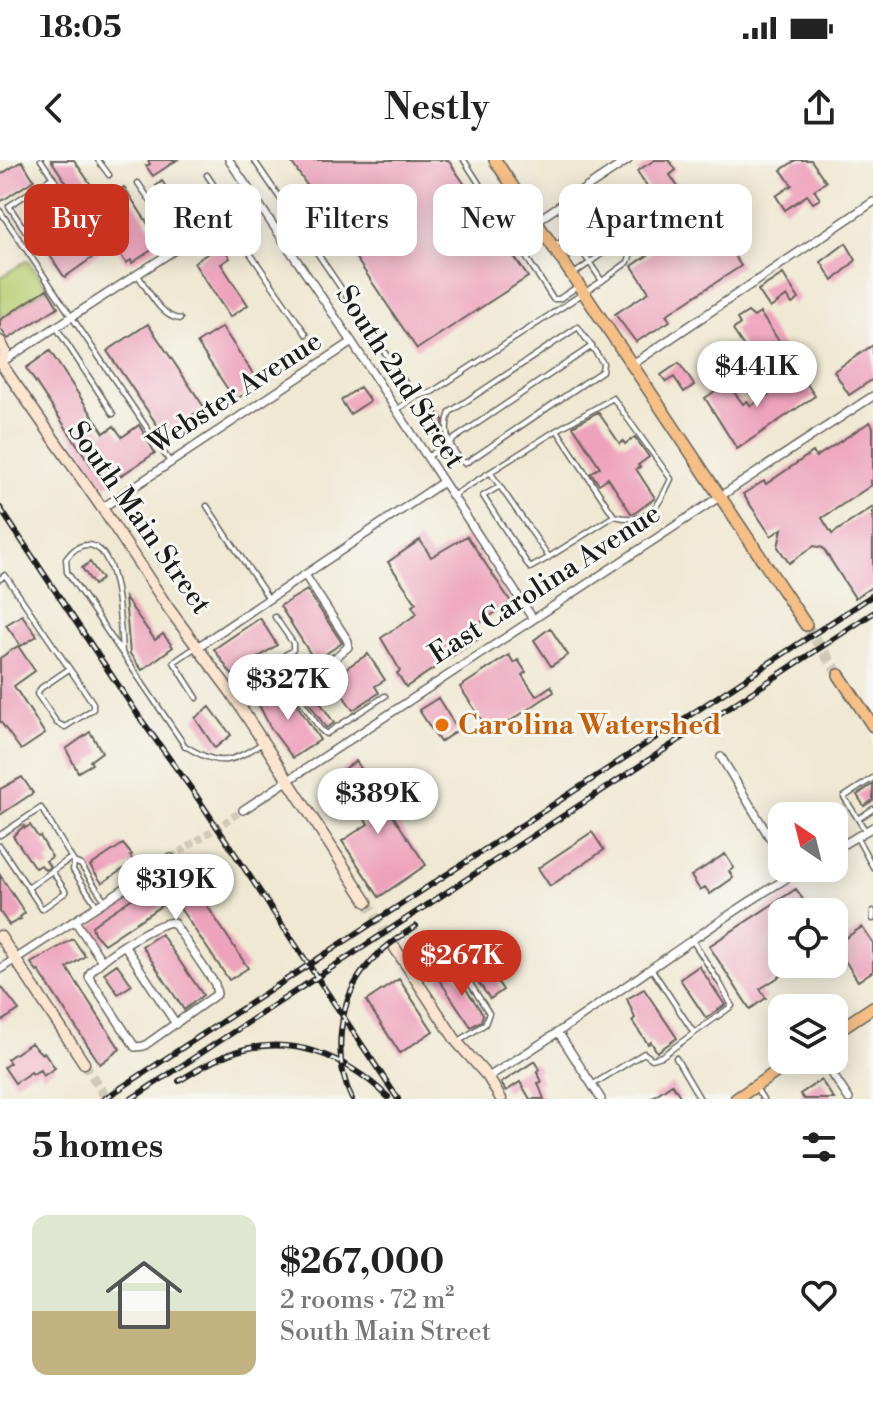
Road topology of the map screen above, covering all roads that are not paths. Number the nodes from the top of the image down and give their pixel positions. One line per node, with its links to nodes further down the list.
1 (41, 160): 10 (lane)
2 (98, 160): 8 (lane)
3 (229, 160): 14 (street, South 2nd Street)
4 (254, 160): 46 (lane)
5 (464, 160): 15 (lane)
6 (495, 160): 16 (main road)
7 (628, 160): 21 (street)
8 (109, 175)
9 (207, 175): 13 (lane)
10 (53, 177): 12 (lane); 22 (lane)
11 (138, 183): 17 (lane)
12 (58, 184)
13 (213, 184)
14 (245, 184)
15 (479, 184)
16 (510, 184)
17 (145, 193)
18 (873, 202): 44 (street)
19 (261, 207): 41 (street, South 2nd Street)
20 (0, 211): 36 (lane)
21 (543, 217)
22 (23, 227)
23 (543, 233): 25 (main road)
24 (559, 243): 25 (lane)
25 (553, 247): 35 (main road)
26 (165, 256): 33 (street)
27 (252, 256): 39 (lane)
28 (526, 256): 35 (lane)
29 (584, 256): 32 (lane)
30 (599, 256): 32 (lane)
31 (630, 256): 34 (lane)
32 (589, 263): 34 (lane); 35 (lane)
33 (137, 274): 36 (street); 37 (lane)
34 (602, 281): 35 (lane)
35 (578, 284): 44 (main road); 46 (lane)
36 (71, 318): 38 (street); 52 (lane)
37 (180, 319)
38 (56, 327): 43 (street); 48 (lane)
39 (306, 334)
40 (0, 341): 43 (main road, South Main Street)
41 (352, 342): 47 (street, South 2nd Street); 52 (street, Webster Avenue)
42 (592, 346): 50 (lane); 50 (lane); 50 (lane)
43 (1, 362): 59 (main road, South Main Street)
44 (633, 364): 57 (main road)
45 (873, 396): 57 (street, East Carolina Avenue)
46 (415, 397): 47 (lane)
47 (396, 410): 51 (street, South 2nd Street)
48 (113, 414)
49 (557, 430): 53 (lane); 60 (lane); 60 (lane)
50 (449, 443): 51 (lane)
51 (427, 458): 54 (street, South 2nd Street)
52 (170, 462): 59 (street, Webster Avenue)
53 (490, 472): 55 (lane); 56 (lane)
54 (443, 482): 56 (street, South 2nd Street); 63 (street)
55 (500, 486): 61 (lane); 61 (lane)
56 (452, 496): 67 (street, South 2nd Street)
57 (720, 496): 67 (street, East Carolina Avenue); 68 (main road)
58 (207, 506): 65 (lane)
59 (102, 508): 69 (main road, South Main Street)
60 (614, 516): 61 (lane)
61 (549, 557)
62 (0, 567): 64 (lane)
63 (305, 575): 65 (street); 73 (street)
64 (3, 577): 71 (lane)
65 (269, 599): 69 (street)
66 (275, 617): 74 (lane)
67 (533, 619): 82 (street, East Carolina Avenue)
68 (806, 625)
69 (199, 646): 74 (main road, South Main Street); 76 (lane)
70 (122, 652): 70 (lane); 79 (lane)
71 (69, 669): 71 (lane)
72 (839, 675): 78 (main road)
73 (286, 677): 75 (lane); 77 (street)
74 (230, 691): 77 (main road, South Main Street)
75 (385, 696)
76 (197, 698)
77 (240, 707): 79 (main road, South Main Street)
78 (872, 722)
79 (263, 743): 82 (main road, South Main Street)
80 (721, 757): 88 (street)
81 (873, 778): 85 (lane)
82 (288, 780): 84 (street, East Carolina Avenue); 99 (main road, South Main Street)
83 (873, 809): 85 (lane)
84 (243, 810)
85 (858, 819): 86 (lane)
86 (869, 829): 89 (street)
87 (0, 835): 93 (lane)
88 (768, 835)
89 (856, 837): 90 (street); 94 (lane)
90 (848, 842)
91 (0, 846): 97 (lane)
92 (171, 858): 98 (street)
93 (73, 860): 95 (lane); 98 (lane); 100 (lane)
94 (873, 867)
95 (52, 871): 97 (lane); 97 (lane)
96 (776, 882): 105 (street)
97 (28, 888)
98 (105, 901): 100 (street)
99 (367, 902)
100 (97, 906): 103 (street)
101 (873, 911): 102 (lane)
102 (873, 919)
103 (75, 921): 109 (street); 110 (street)
104 (0, 936): 109 (main road)
105 (692, 940): 111 (street); 117 (lane)
106 (125, 946): 110 (street); 114 (street); 114 (street)
107 (446, 946): 118 (lane)
108 (395, 948): 118 (main road)
109 (15, 959): 112 (street); 120 (main road)
110 (102, 961): 114 (street)
111 (651, 968): 116 (street); 117 (lane)
112 (0, 969)
113 (873, 1007): 115 (main road)
114 (176, 1024)
115 (848, 1024)
116 (558, 1032): 123 (street); 124 (street)
117 (694, 1034): 124 (lane)
118 (457, 1042): 123 (main road)
119 (676, 1058): 128 (lane)
120 (84, 1063)
121 (773, 1074): 125 (main road)
122 (832, 1074): 131 (street)
123 (488, 1077): 126 (main road)
124 (592, 1085): 127 (street)
125 (755, 1086): 129 (main road); 130 (lane)
126 (501, 1099)
127 (601, 1099)
128 (700, 1099)
129 (736, 1099)
130 (763, 1099)
131 (849, 1099)

